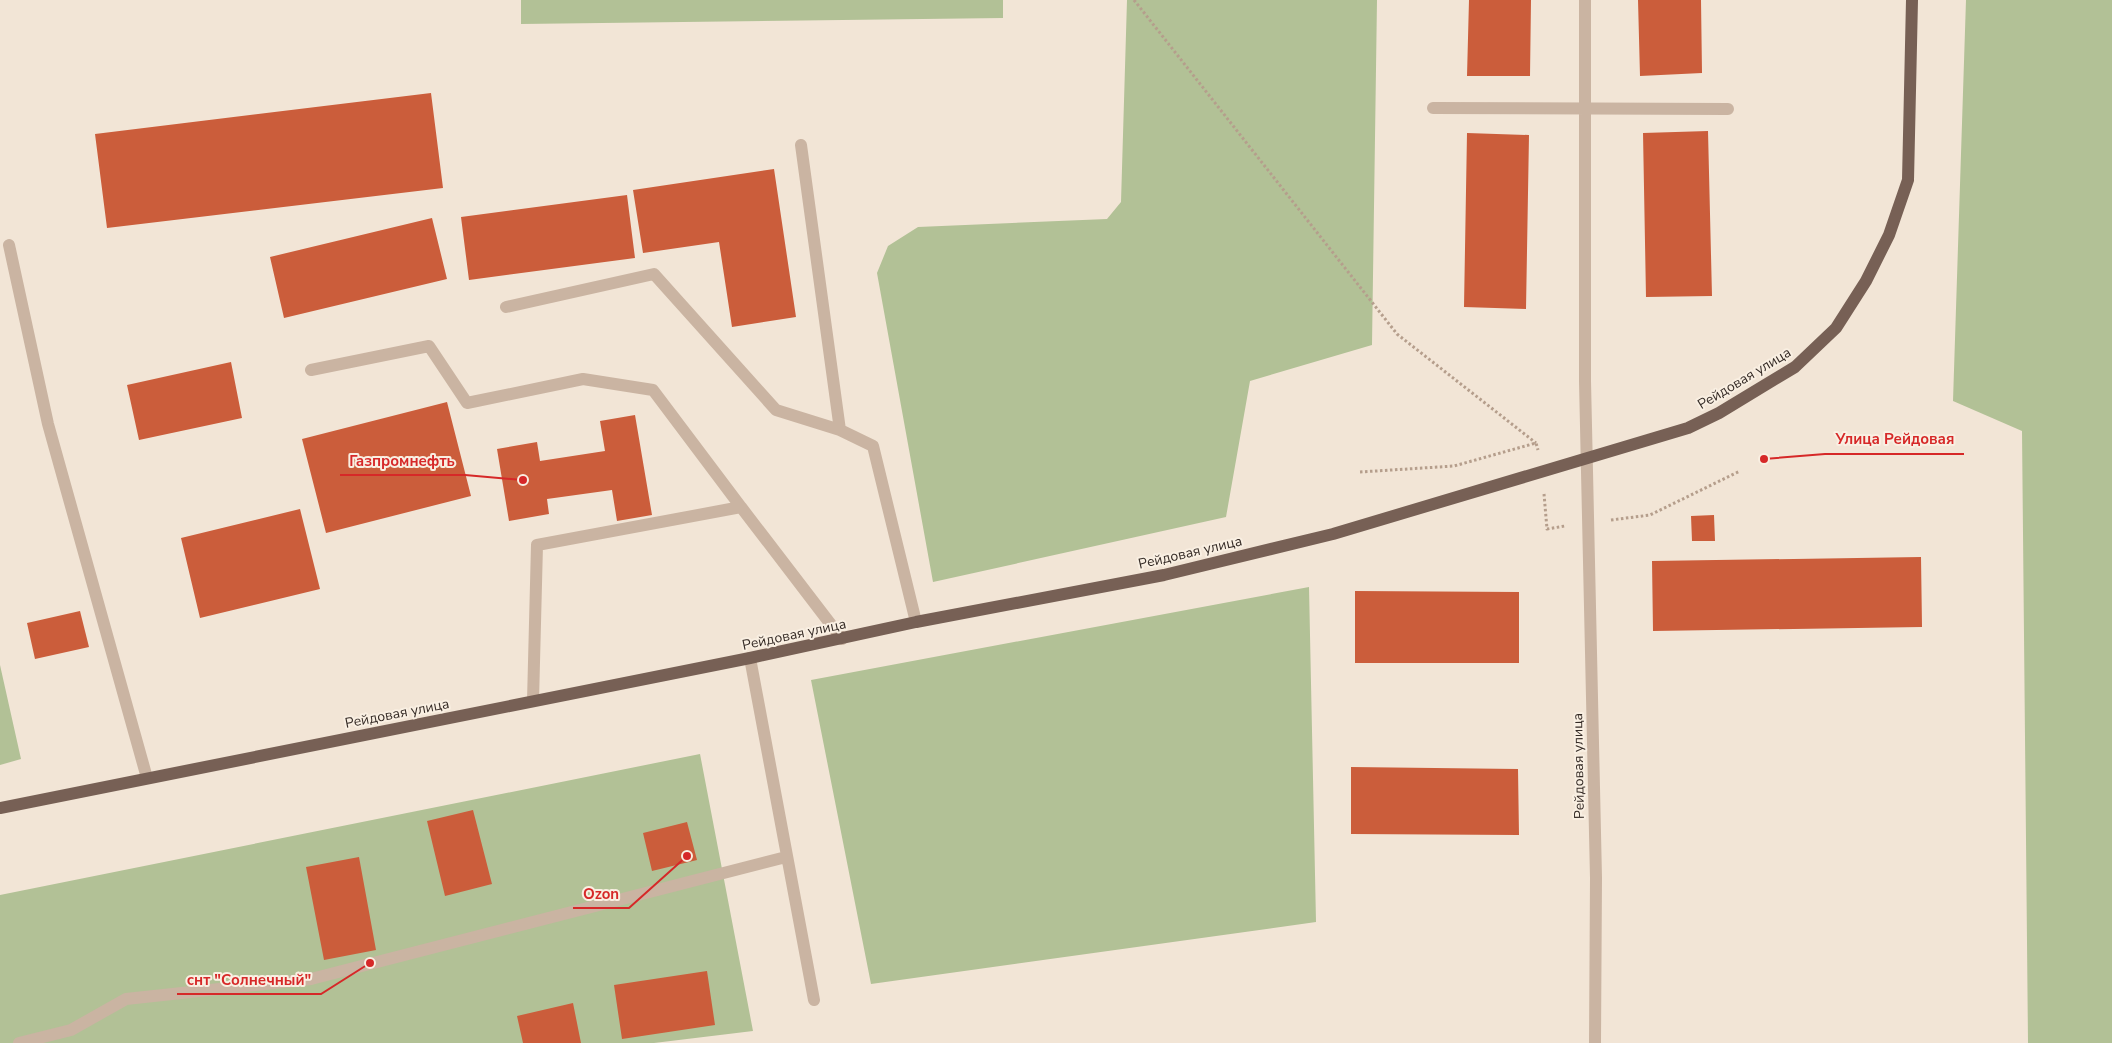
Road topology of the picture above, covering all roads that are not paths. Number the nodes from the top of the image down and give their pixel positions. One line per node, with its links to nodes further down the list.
1 (1585, 0): 4 (street, Рейдовая улица)
2 (1912, 0): 11 (main road, Рейдовая улица)
3 (1433, 108): 4 (street)
4 (1584, 108): 5 (street); 11 (street, Рейдовая улица)
5 (1728, 108)
6 (801, 145): 10 (street)
7 (9, 245): 17 (street)
8 (506, 307): 10 (street)
9 (311, 370): 12 (street)
10 (840, 430): 13 (street)
11 (1586, 458): 13 (main road, Рейдовая улица); 22 (street, Рейдовая улица)
12 (740, 507): 14 (street); 16 (street)
13 (916, 622): 14 (main road, Рейдовая улица)
14 (842, 639): 15 (main road, Рейдовая улица)
15 (750, 658): 16 (main road, Рейдовая улица); 19 (street)
16 (533, 700): 17 (main road, Рейдовая улица)
17 (147, 778): 18 (main road, Рейдовая улица)
18 (0, 808)
19 (786, 857): 20 (street); 21 (street)
20 (814, 1000)
21 (19, 1043)
22 (1595, 1043)

